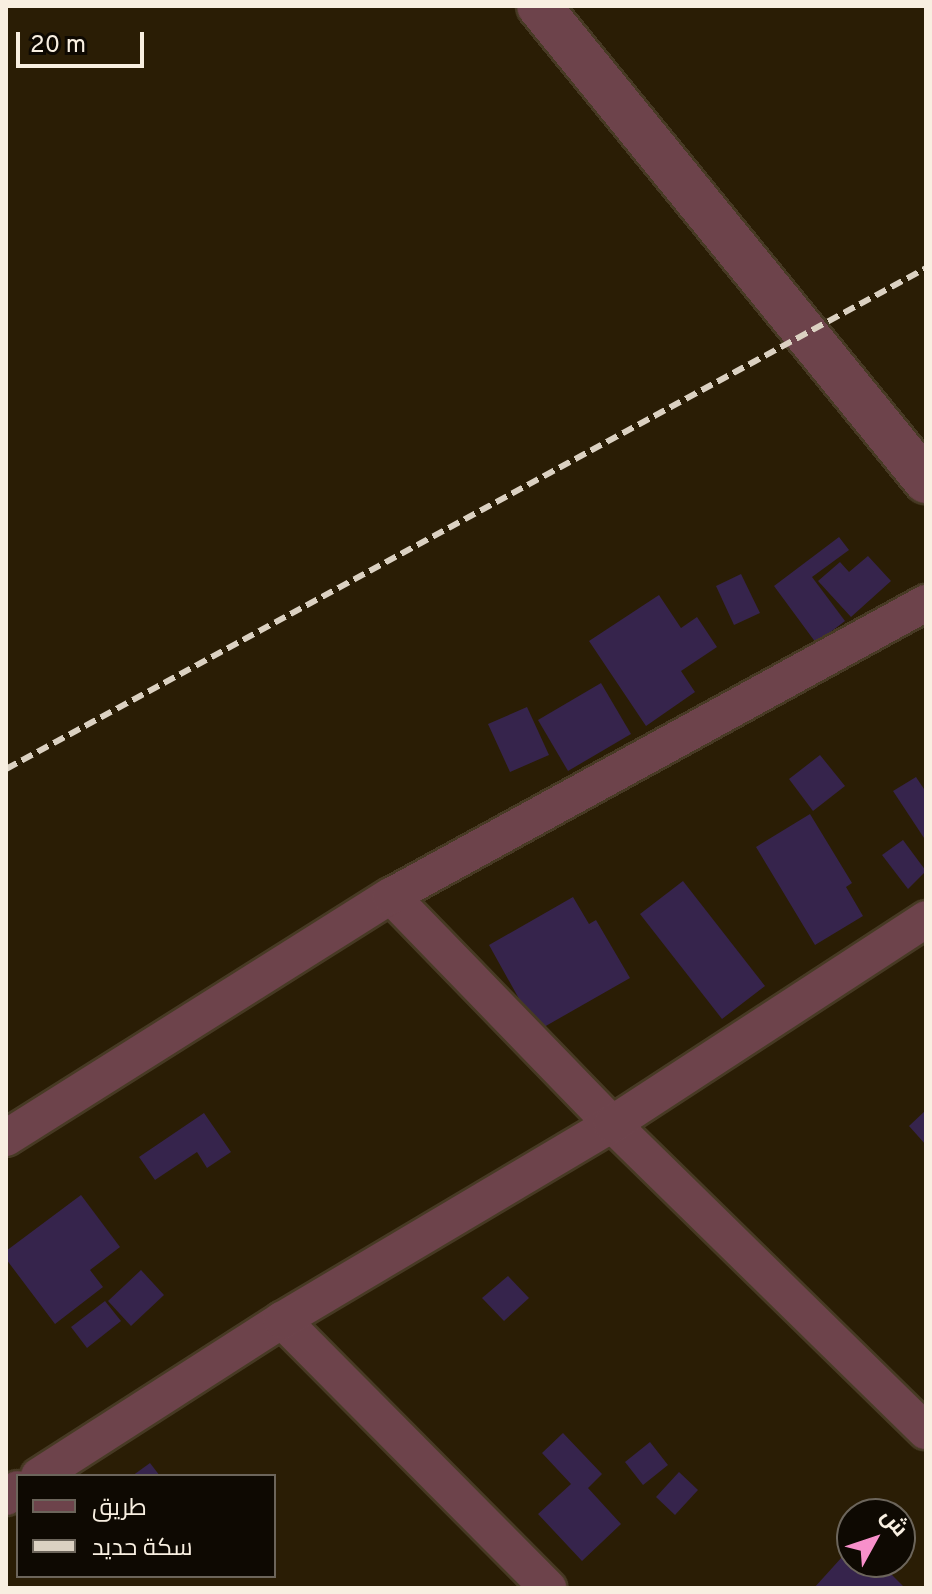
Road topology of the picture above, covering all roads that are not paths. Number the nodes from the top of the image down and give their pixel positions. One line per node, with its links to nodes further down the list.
1 (539, 6): 2 (street)
2 (926, 481)
3 (926, 603): 4 (street)
4 (391, 896): 6 (street); 7 (street)
5 (926, 919): 6 (street)
6 (612, 1124): 8 (street); 9 (street)
7 (6, 1138)
8 (282, 1320): 10 (street); 11 (street)
9 (926, 1431)
10 (42, 1474)
11 (548, 1588)

